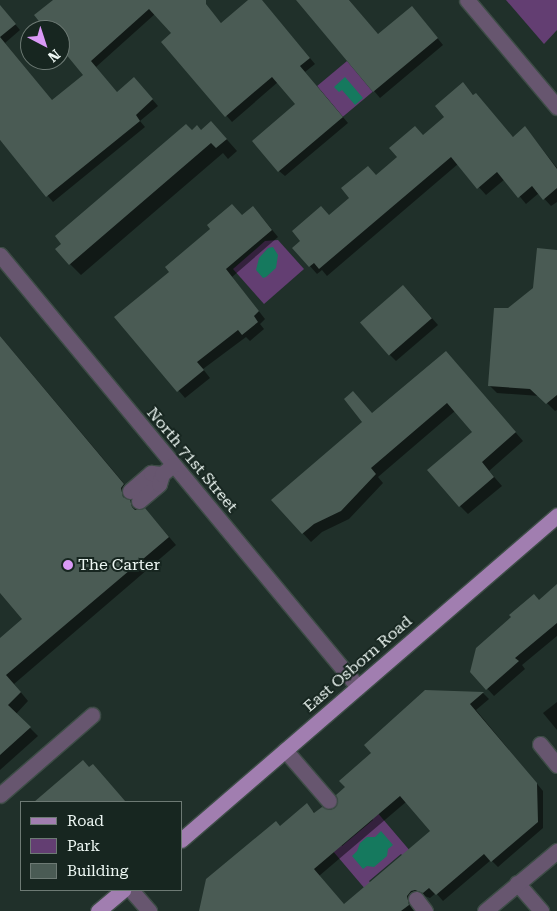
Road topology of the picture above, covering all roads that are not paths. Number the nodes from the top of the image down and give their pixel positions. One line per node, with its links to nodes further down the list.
1 (467, 0): 2 (street)
2 (557, 107)
3 (0, 255): 4 (street, North 71st Street)
4 (168, 469): 5 (street); 7 (street, North 71st Street)
5 (135, 496)
6 (557, 515): 7 (main road, East Osborn Road)
7 (358, 687): 10 (main road, East Osborn Road)
8 (92, 715): 12 (street)
9 (540, 744): 11 (street)
10 (285, 750): 13 (street); 14 (main road, East Osborn Road)
11 (557, 765)
12 (0, 794)
13 (329, 801)
14 (182, 839)
15 (557, 851): 16 (street)
16 (518, 884): 23 (street); 24 (street)
17 (122, 891): 20 (main road)
18 (132, 891): 21 (street)
19 (416, 899): 22 (street)
20 (98, 911)
21 (148, 911)
22 (425, 911)
23 (485, 911)
24 (541, 911)

